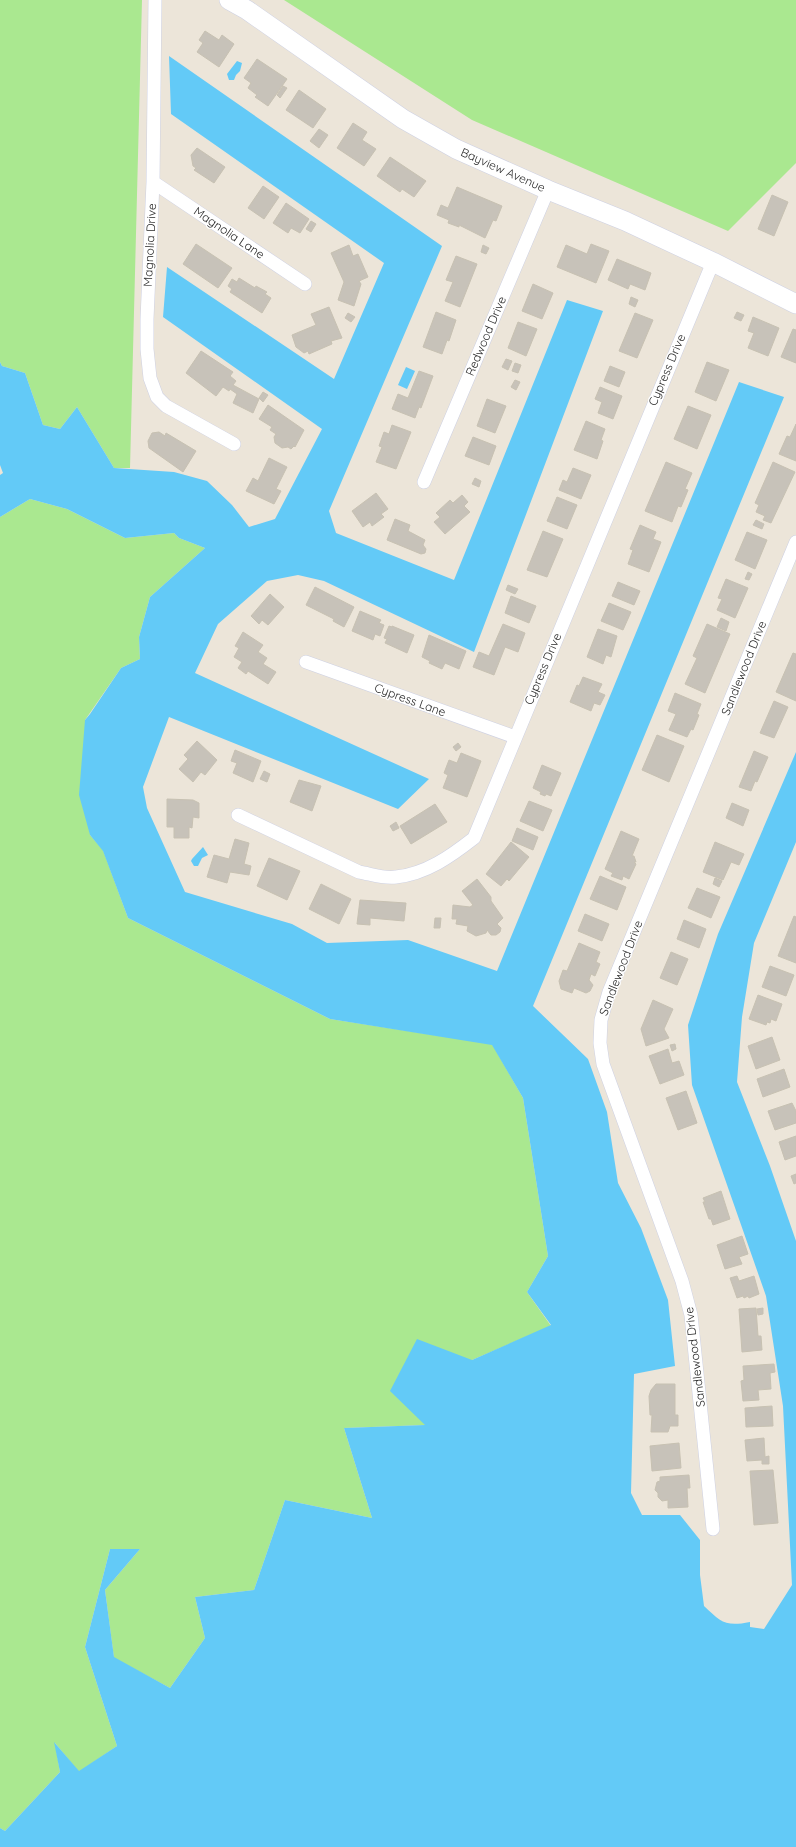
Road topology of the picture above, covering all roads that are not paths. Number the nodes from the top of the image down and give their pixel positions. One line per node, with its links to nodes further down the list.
1 (155, 0): 3 (street, Magnolia Drive)
2 (230, 0): 4 (main road, Bayview Avenue)
3 (153, 182): 6 (street, Magnolia Lane); 8 (street, Magnolia Drive)
4 (548, 190): 5 (main road, Bayview Avenue); 9 (street, Redwood Drive)
5 (712, 262): 7 (main road, Bayview Avenue); 12 (street, Cypress Drive)
6 (305, 284)
7 (796, 304)
8 (234, 444)
9 (424, 482)
10 (796, 542): 14 (street, Sandlewood Drive)
11 (306, 662): 12 (street, Cypress Lane)
12 (515, 737): 13 (street, Cypress Drive)
13 (238, 815)
14 (713, 1529)

